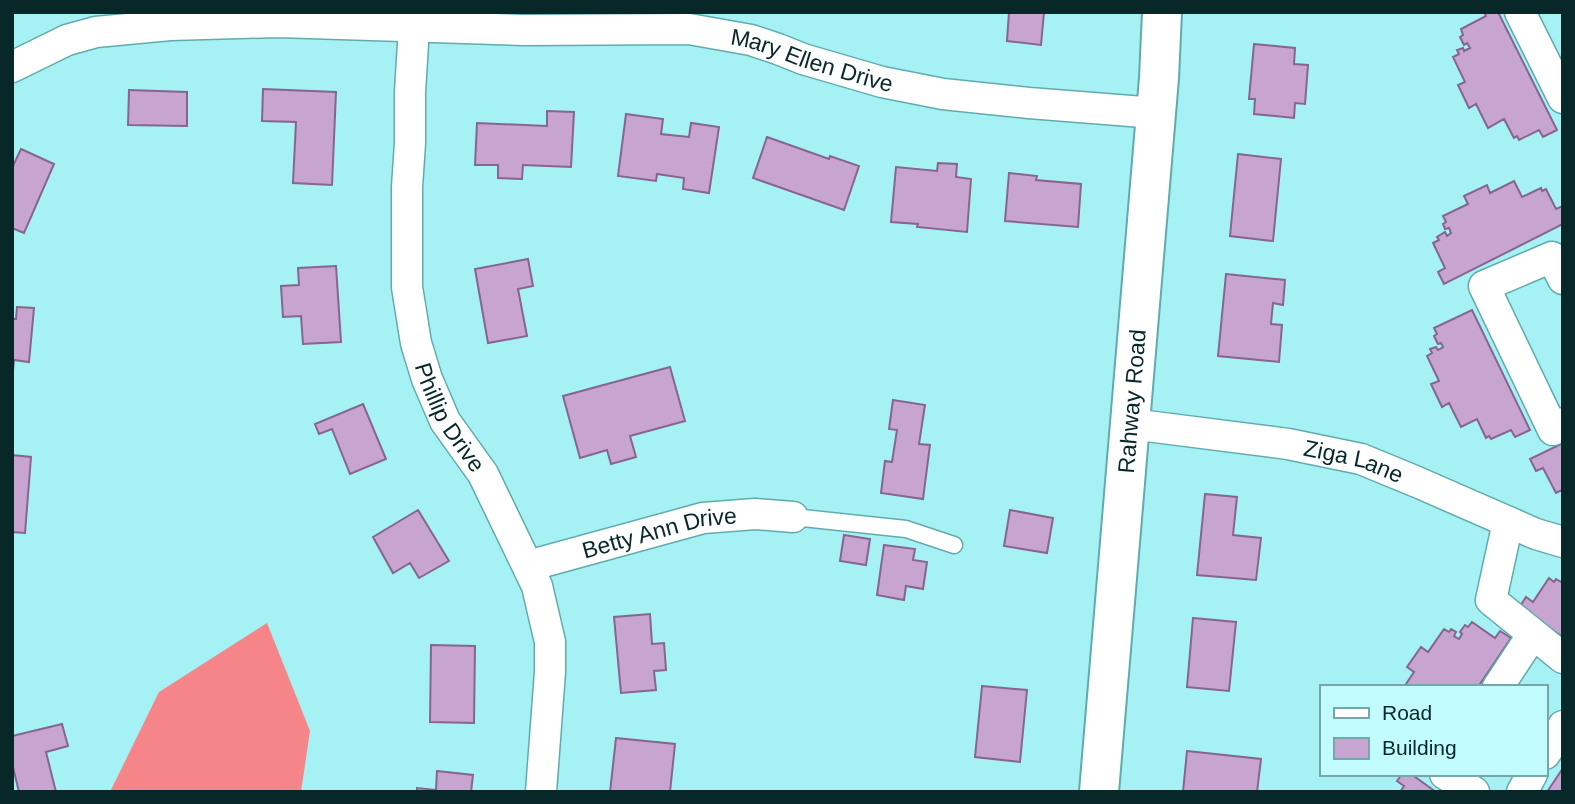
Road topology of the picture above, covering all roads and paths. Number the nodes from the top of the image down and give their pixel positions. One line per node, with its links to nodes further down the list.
1 (1162, 12): 6 (street, Rahway Road)
2 (1520, 12): 5 (street)
3 (414, 27): 4 (street, Mary Ellen Drive); 6 (street, Mary Ellen Drive); 14 (street, Phillip Drive)
4 (12, 67)
5 (1563, 98)
6 (1156, 113): 9 (street, Rahway Road)
7 (1563, 279): 8 (street)
8 (1563, 423)
9 (1131, 424): 11 (street, Ziga Lane); 23 (street, Rahway Road)
10 (793, 517): 13 (lane); 14 (street, Betty Ann Drive)
11 (1508, 522): 12 (street, Ziga Lane); 15 (street)
12 (1563, 542)
13 (954, 545)
14 (528, 566): 22 (street, Phillip Drive)
15 (1533, 634): 16 (street); 17 (street)
16 (1563, 658)
17 (1499, 685)
18 (1563, 726): 19 (street)
19 (1547, 751)
20 (1448, 776): 24 (street)
21 (1531, 776): 25 (street)
22 (541, 792)
23 (1100, 792)
24 (1474, 792)
25 (1522, 792)

